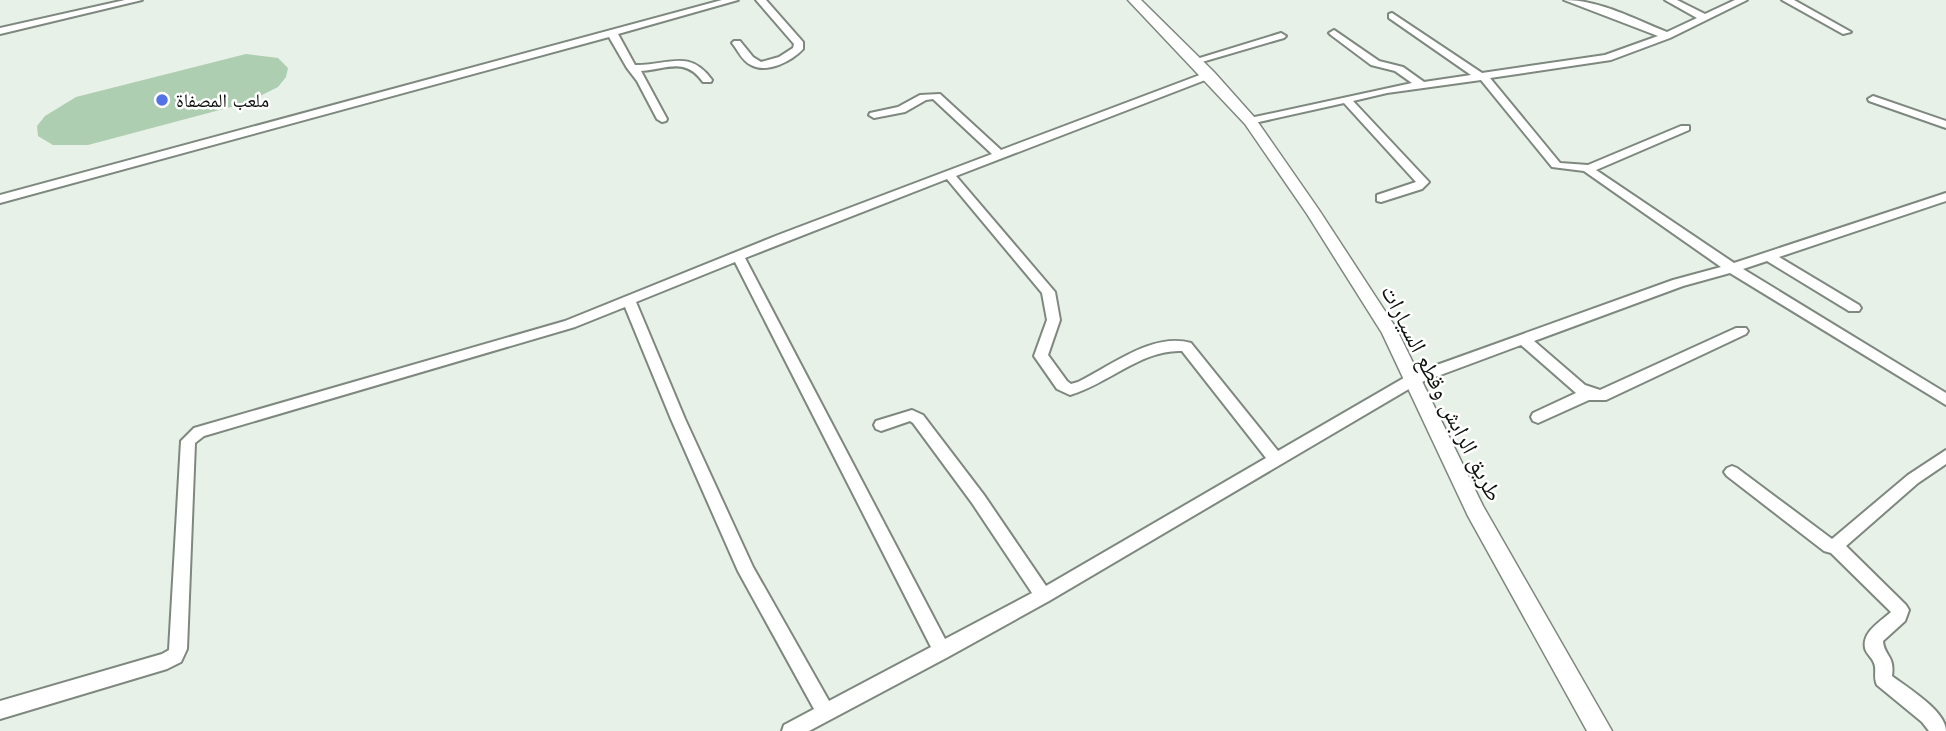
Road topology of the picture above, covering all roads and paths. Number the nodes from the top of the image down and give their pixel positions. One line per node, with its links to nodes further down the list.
1 (137, 0): 11 (street)
2 (733, 0): 13 (street)
3 (761, 0): 17 (street)
4 (1134, 0): 18 (main road, طريق الرابش وقطع السيارات)
5 (1569, 0): 16 (street)
6 (1670, 0): 10 (street)
7 (1742, 0): 10 (street)
8 (1787, 0): 12 (street)
9 (1392, 16): 21 (street)
10 (1703, 17): 16 (street)
11 (0, 31)
12 (1846, 32)
13 (611, 33): 19 (street); 35 (street)
14 (1334, 33): 23 (street)
15 (1281, 36): 18 (street)
16 (1667, 36): 21 (street)
17 (737, 43)
18 (1195, 61): 20 (main road, طريق الرابش وقطع السيارات)
19 (634, 69): 22 (street); 27 (street)
20 (1209, 75): 28 (main road, طريق الرابش وقطع السيارات); 31 (street)
21 (1483, 77): 23 (street); 32 (street)
22 (706, 80)
23 (1423, 86): 24 (street)
24 (1346, 99): 28 (street); 34 (street)
25 (1873, 99): 29 (street)
26 (874, 115): 31 (street)
27 (662, 119)
28 (1250, 121): 44 (main road, طريق الرابش وقطع السيارات)
29 (1946, 125)
30 (1685, 128): 32 (street)
31 (1000, 155): 33 (street)
32 (1588, 169): 39 (street)
33 (950, 176): 37 (street); 50 (street)
34 (1381, 198)
35 (0, 199)
36 (1944, 199): 38 (street)
37 (738, 256): 40 (street); 54 (street)
38 (1768, 256): 39 (street); 41 (street)
39 (1732, 268): 43 (street); 46 (street)
40 (628, 300): 55 (street); 56 (street)
41 (1854, 308)
42 (1741, 331): 45 (street)
43 (1524, 340): 44 (street); 45 (street)
44 (1414, 379): 50 (street); 58 (main road, طريق الرابش وقطع السيارات)
45 (1588, 394): 47 (street)
46 (1946, 400)
47 (1538, 417)
48 (881, 425): 53 (street)
49 (1946, 456): 52 (street)
50 (1275, 458): 53 (street)
51 (1732, 472): 52 (street)
52 (1835, 546): 59 (street)
53 (1043, 596): 54 (street)
54 (942, 651): 56 (street)
55 (0, 710)
56 (826, 713): 57 (street)
57 (793, 730)
58 (1600, 731)
59 (1941, 731)

